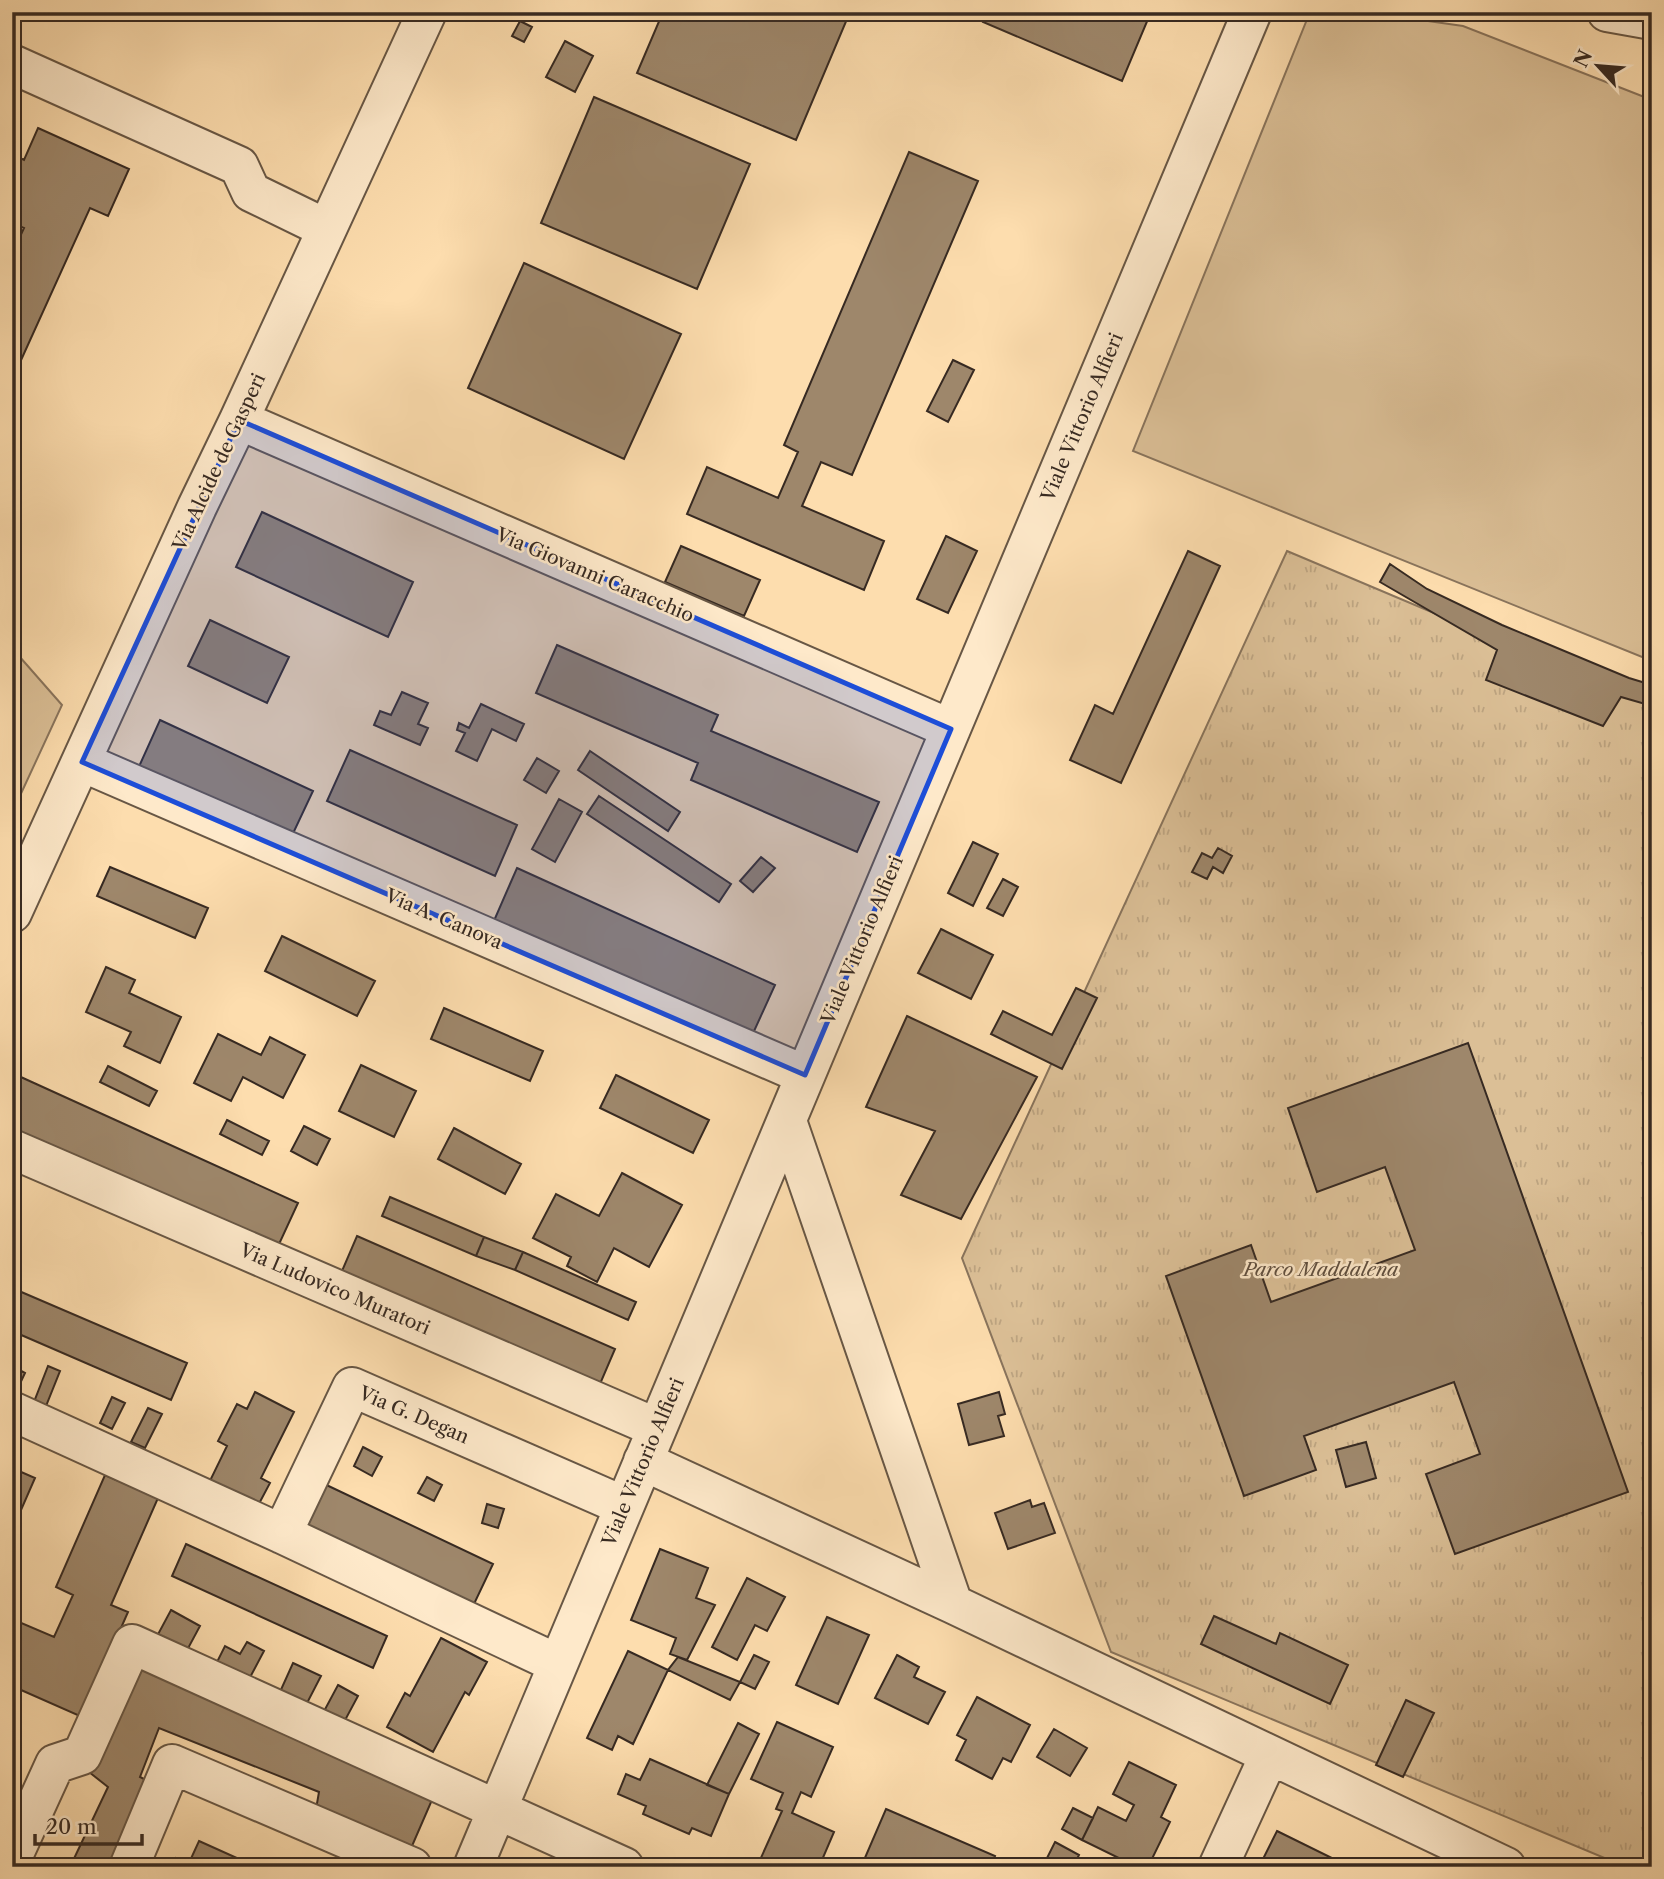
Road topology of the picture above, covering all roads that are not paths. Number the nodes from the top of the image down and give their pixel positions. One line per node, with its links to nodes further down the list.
1 (427, 12): 6 (street, Via Alcide de Gasperi)
2 (1252, 12): 8 (street, Viale Vittorio Alfieri)
3 (1607, 12): 4 (street)
4 (1652, 20)
5 (12, 64): 6 (street)
6 (327, 229): 7 (street, Via Alcide de Gasperi)
7 (239, 421): 8 (street, Via Giovanni Caracchio); 9 (street, Via Alcide de Gasperi)
8 (951, 729): 11 (street, Viale Vittorio Alfieri)
9 (82, 762): 10 (street, Via Alcide de Gasperi); 11 (street, Via A. Canova)
10 (12, 913)
11 (805, 1075): 12 (street, Viale Vittorio Alfieri)
12 (787, 1121): 15 (street, Viale Vittorio Alfieri); 18 (street)
13 (12, 1149): 15 (street, Via Ludovico Muratori)
14 (12, 1411): 17 (street)
15 (650, 1445): 16 (street, Viale Vittorio Alfieri); 18 (street, Via Ludovico Muratori)
16 (624, 1506): 17 (street, Via G. Degan); 19 (street, Viale Vittorio Alfieri)
17 (282, 1534): 19 (street)
18 (953, 1604): 20 (street, Via Ludovico Muratori)
19 (558, 1664): 21 (street, Viale Vittorio Alfieri)
20 (1269, 1756): 27 (street); 28 (street, Via Ludovico Muratori)
21 (497, 1810): 22 (street); 25 (street, Viale Vittorio Alfieri); 26 (street)
22 (12, 1858)
23 (129, 1867): 24 (street)
24 (412, 1867)
25 (473, 1867)
26 (624, 1867)
27 (1218, 1867)
28 (1506, 1867)

